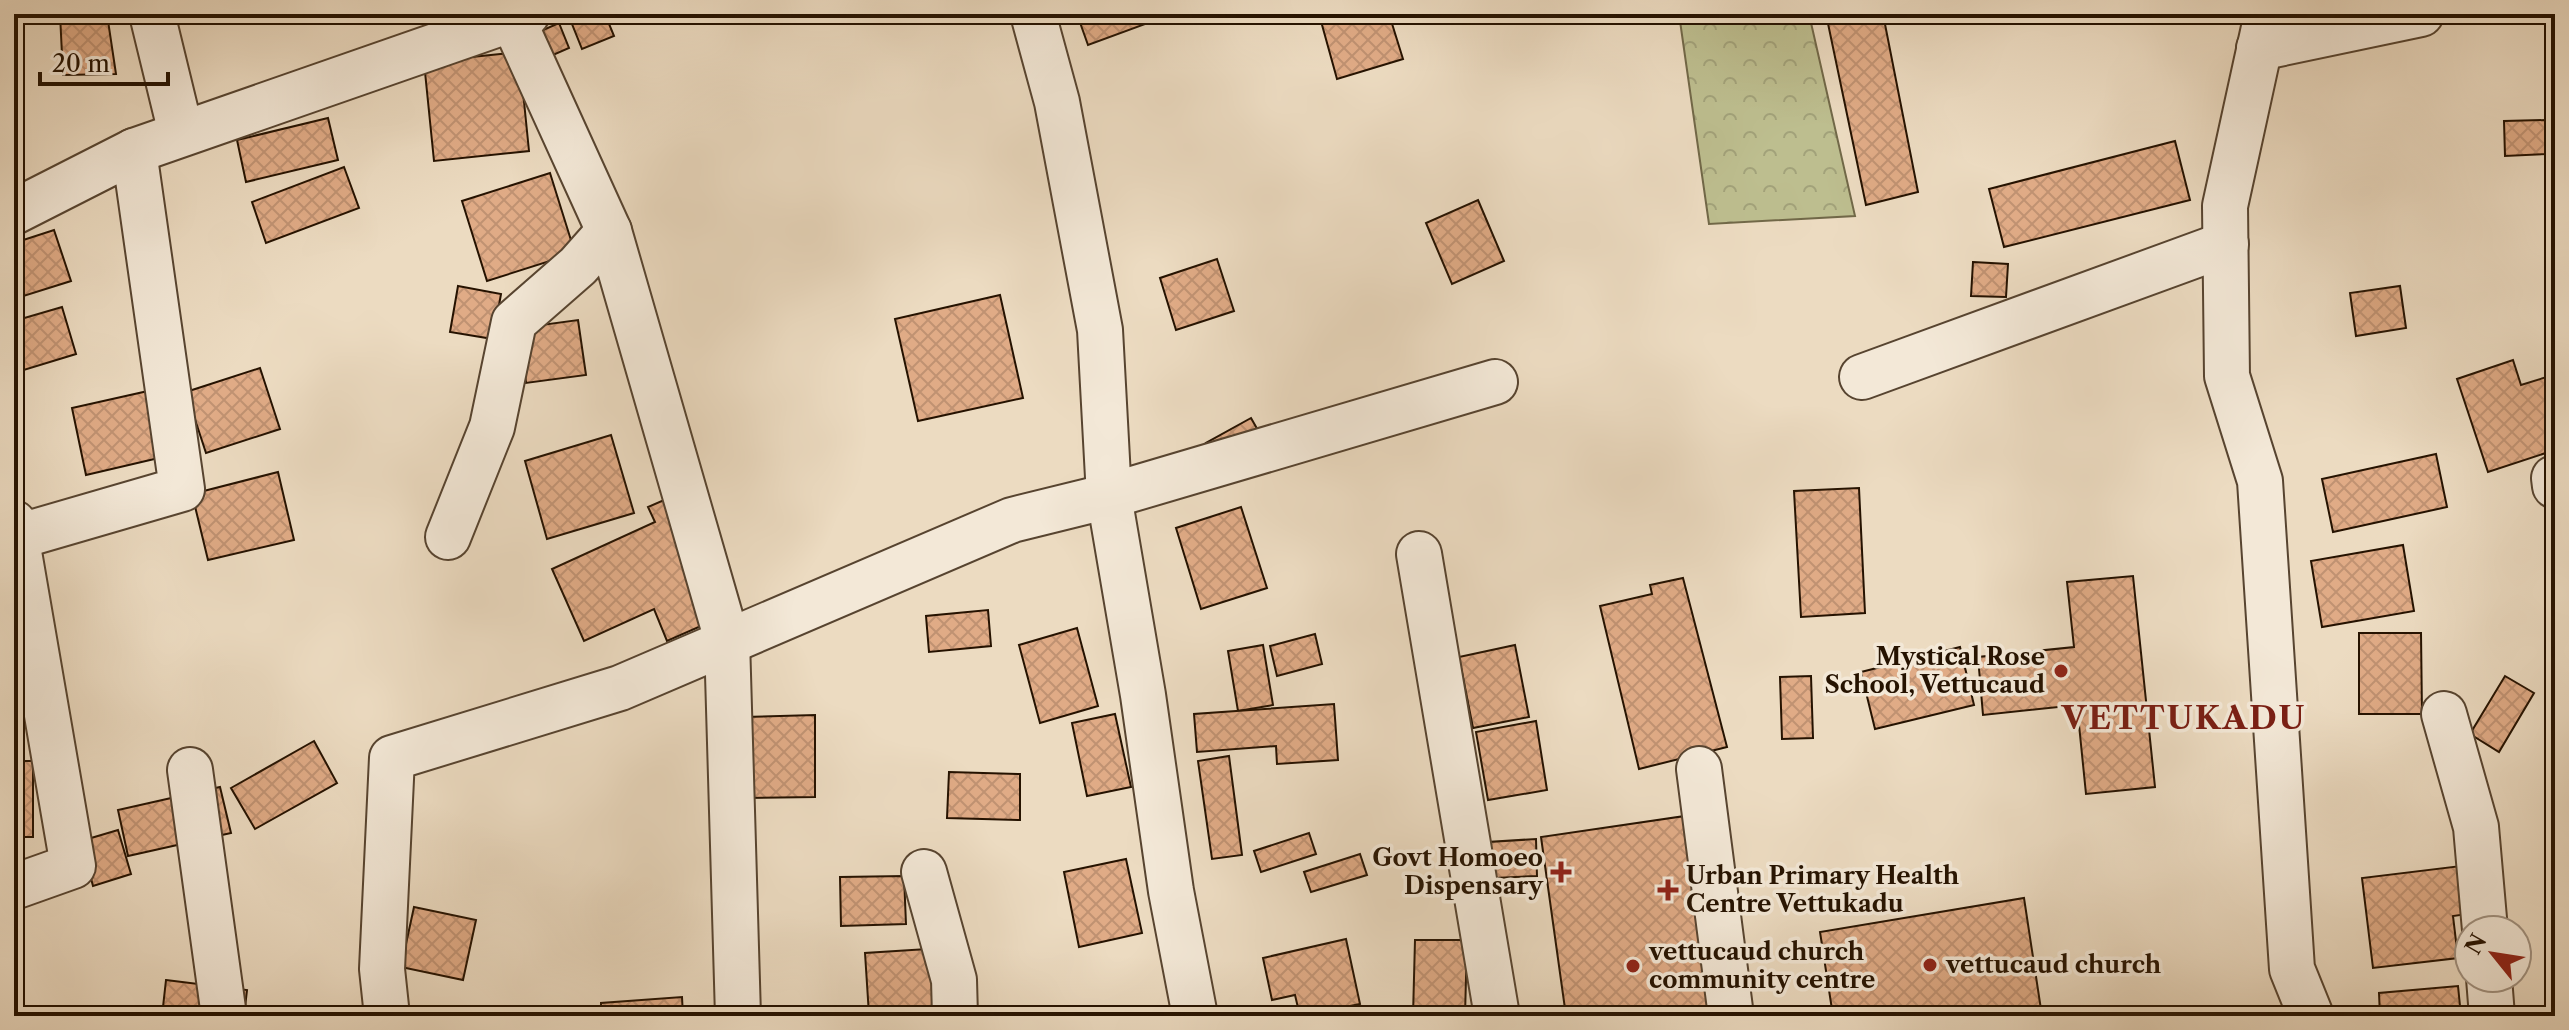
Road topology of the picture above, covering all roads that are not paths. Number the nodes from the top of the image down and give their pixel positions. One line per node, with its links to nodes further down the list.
1 (152, 14): 6 (street)
2 (1033, 14): 15 (street)
3 (2421, 14): 5 (street)
4 (520, 17): 6 (street); 9 (street)
5 (2263, 31): 10 (street)
6 (181, 133): 7 (street)
7 (134, 151): 8 (street); 16 (street)
8 (14, 212)
9 (609, 231): 17 (street); 19 (street)
10 (2226, 244): 11 (street); 34 (street)
11 (1862, 377)
12 (1495, 382): 15 (street)
13 (2554, 478): 14 (street)
14 (2555, 486)
15 (1109, 496): 19 (street); 31 (street)
16 (16, 530): 24 (street)
17 (448, 537)
18 (1419, 554): 32 (street)
19 (727, 640): 28 (street); 29 (street)
20 (2444, 714): 25 (street)
21 (1699, 769): 33 (street)
22 (190, 770): 27 (street)
23 (924, 872): 30 (street)
24 (14, 887)
25 (2484, 914)
26 (2490, 994): 35 (street)
27 (224, 1016)
28 (387, 1016)
29 (738, 1016)
30 (955, 1016)
31 (1195, 1016)
32 (1497, 1016)
33 (1731, 1016)
34 (2311, 1016)
35 (2492, 1016)

